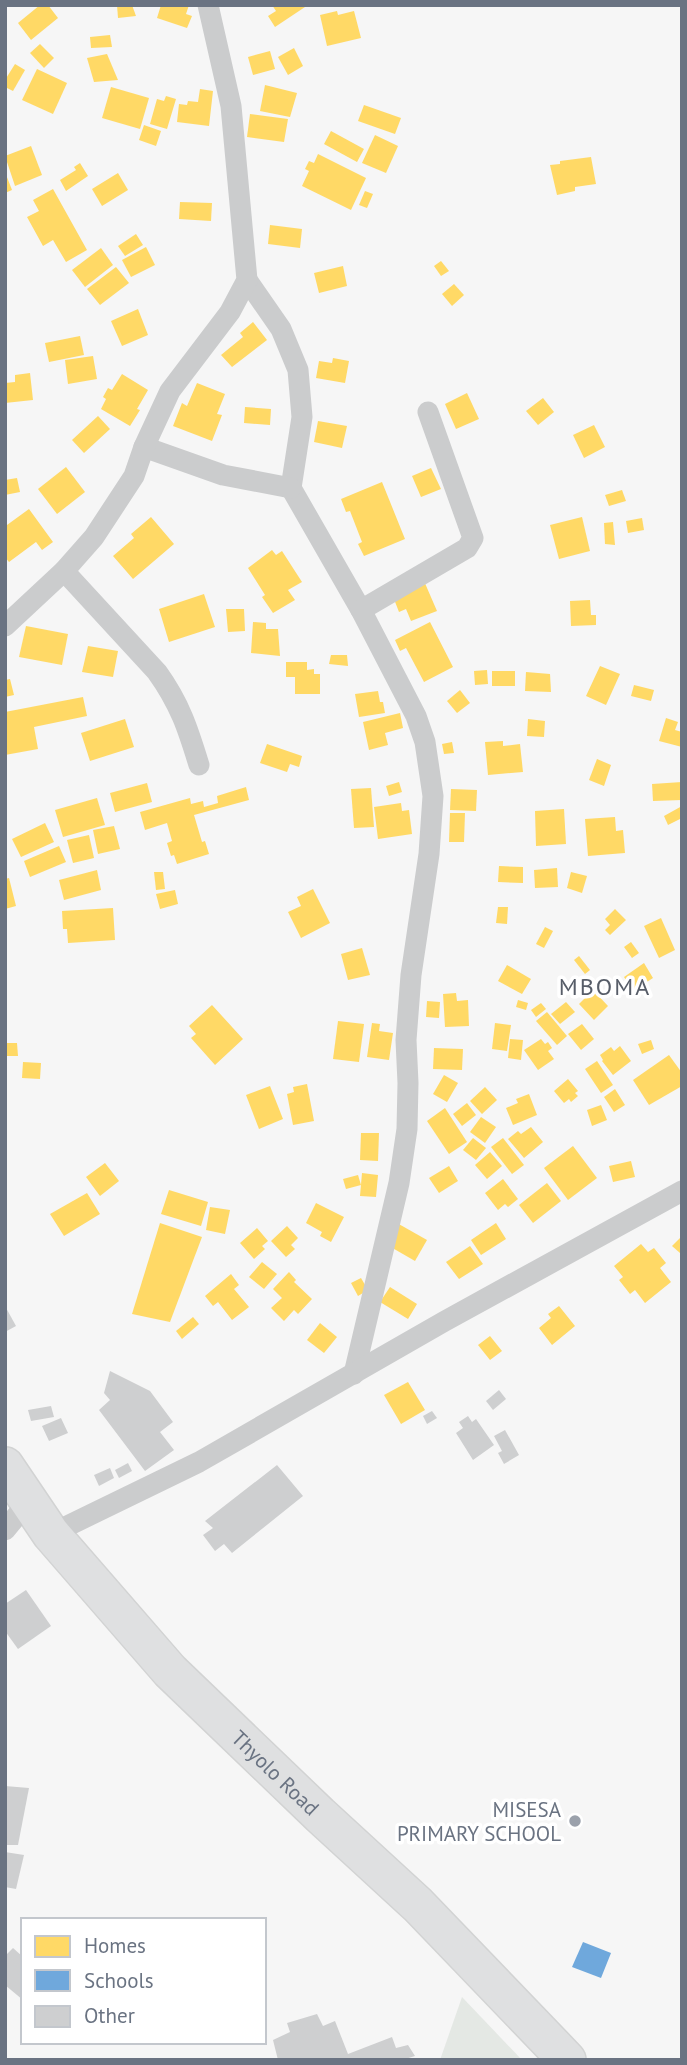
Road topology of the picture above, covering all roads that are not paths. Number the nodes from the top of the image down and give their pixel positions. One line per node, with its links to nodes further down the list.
1 (208, 5): 2 (street)
2 (247, 280): 4 (street); 5 (street)
3 (428, 412): 7 (street)
4 (144, 447): 5 (street); 6 (street)
5 (291, 488): 7 (street)
6 (64, 571): 8 (street); 9 (street)
7 (361, 610): 11 (street)
8 (6, 621)
9 (200, 765)
10 (682, 1191): 11 (street)
11 (354, 1374): 15 (street)
12 (5, 1466): 13 (highway, Thyolo Road)
13 (29, 1501): 14 (street); 15 (highway, Thyolo Road)
14 (5, 1530)
15 (51, 1534): 16 (highway, Thyolo Road)
16 (567, 2060)

